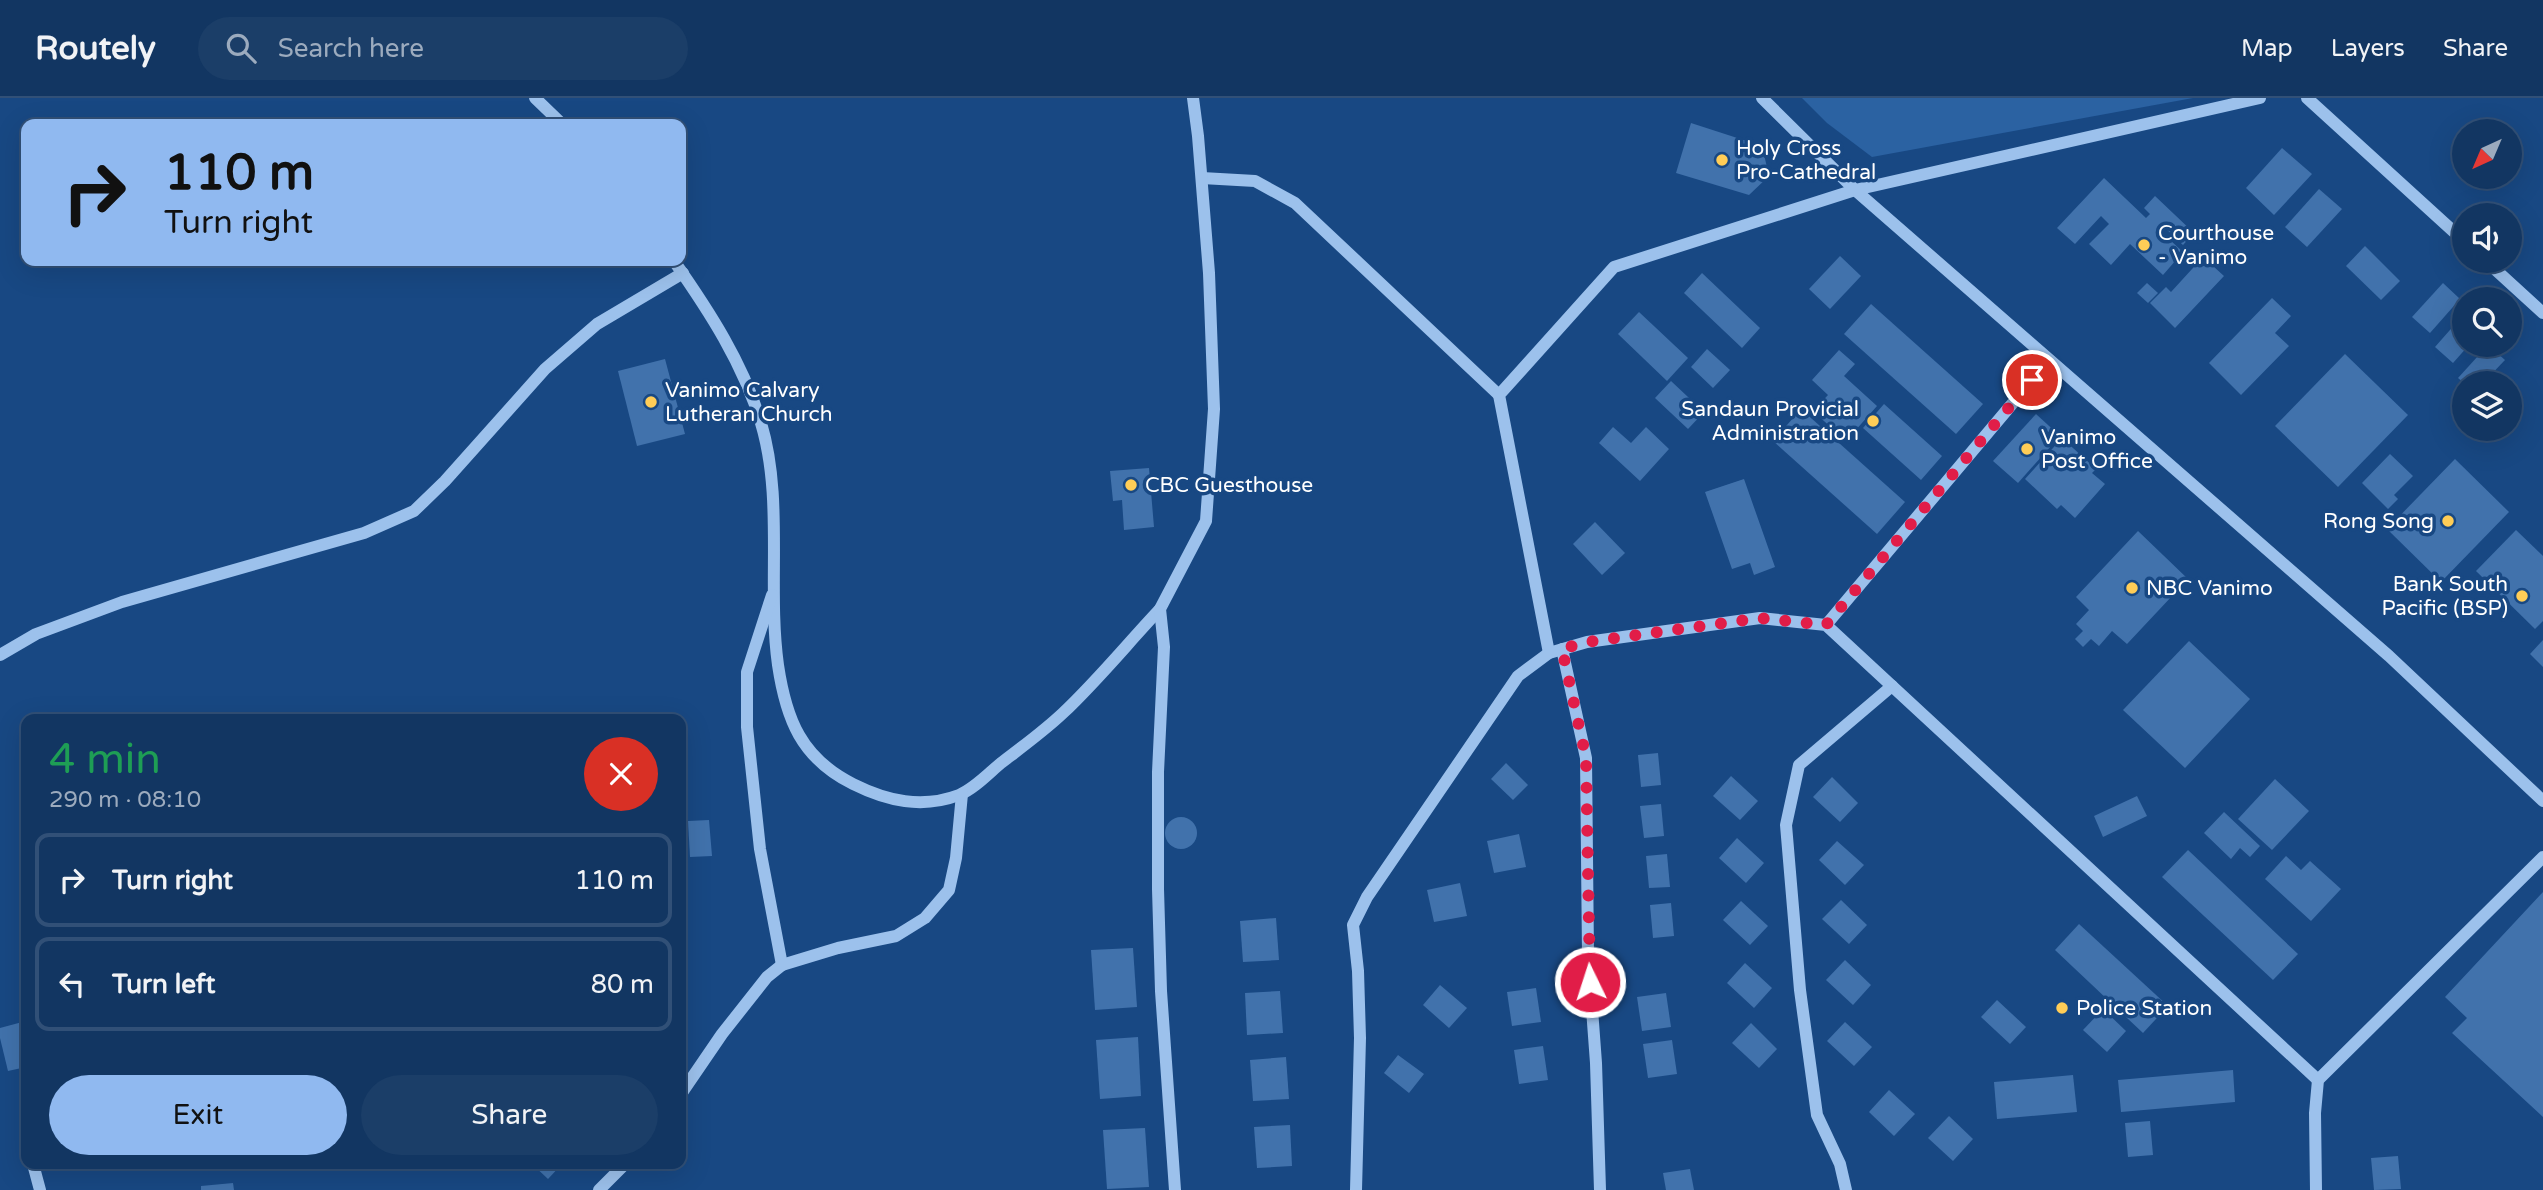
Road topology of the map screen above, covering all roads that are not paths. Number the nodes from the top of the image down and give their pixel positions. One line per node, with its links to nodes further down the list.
1 (535, 98): 6 (street)
2 (1193, 98): 7 (street)
3 (1762, 98): 8 (street)
4 (2260, 98): 8 (street)
5 (2307, 98): 9 (street)
6 (557, 119)
7 (1202, 178): 15 (street); 17 (street)
8 (1855, 190): 14 (street); 15 (street)
9 (2452, 230)
10 (677, 266): 11 (street)
11 (682, 273): 16 (street); 21 (street)
12 (2499, 273): 13 (street)
13 (2543, 313)
14 (2049, 360): 18 (street); 24 (street)
15 (1499, 395): 20 (street)
16 (775, 588): 23 (street); 26 (street)
17 (1160, 609): 23 (street); 33 (street)
18 (1826, 625): 19 (street); 22 (street)
19 (1562, 649): 20 (street); 35 (street)
20 (1549, 653): 34 (street)
21 (0, 655)
22 (1892, 686): 27 (street); 36 (street)
23 (962, 794): 26 (street)
24 (2543, 801)
25 (2543, 857): 27 (street)
26 (782, 965): 28 (street)
27 (2318, 1080): 37 (street)
28 (686, 1087)
29 (34, 1169): 31 (street)
30 (620, 1169): 32 (street)
31 (40, 1190)
32 (599, 1190)
33 (1175, 1190)
34 (1356, 1190)
35 (1600, 1190)
36 (1846, 1190)
37 (2316, 1190)

